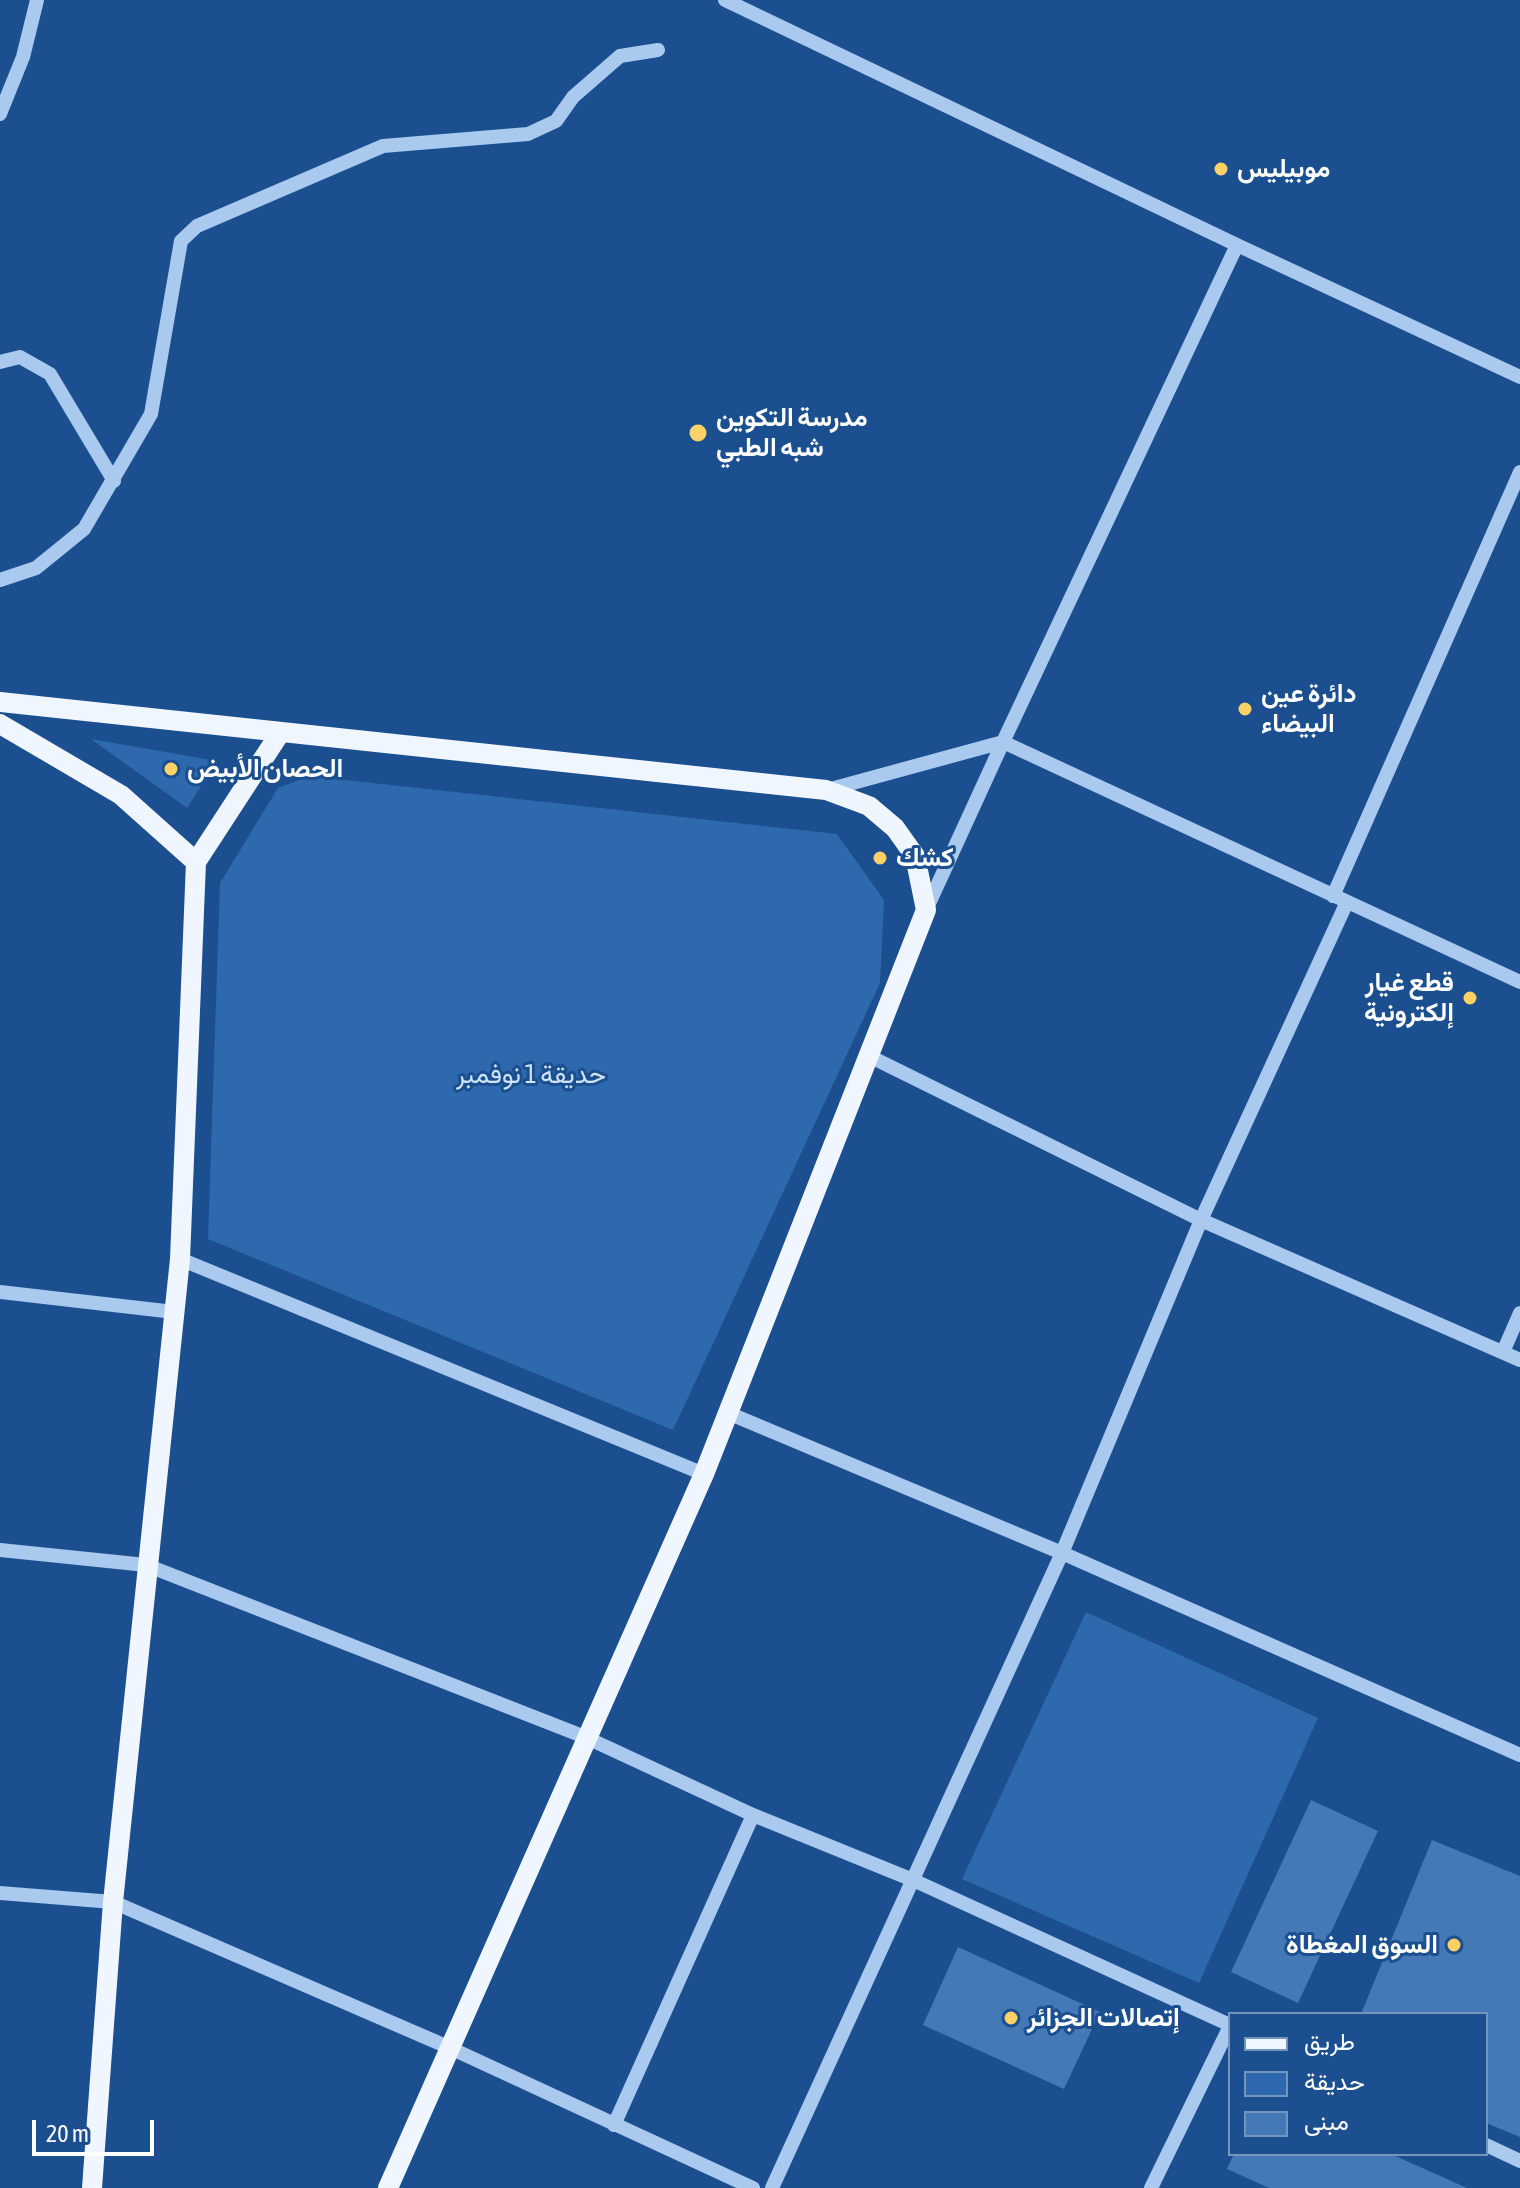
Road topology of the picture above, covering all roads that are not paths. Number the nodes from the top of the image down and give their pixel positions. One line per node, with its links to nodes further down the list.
1 (37, 0): 4 (street)
2 (725, 0): 5 (street)
3 (658, 50): 9 (street)
4 (0, 114)
5 (1237, 245): 7 (street); 14 (street)
6 (0, 362): 9 (street)
7 (1520, 377)
8 (1520, 472): 17 (street)
9 (114, 481): 10 (street)
10 (0, 580)
11 (0, 702): 13 (main road)
12 (0, 724): 16 (main road)
13 (280, 733): 15 (main road); 16 (main road)
14 (1003, 742): 15 (street); 17 (street); 19 (street)
15 (826, 790): 19 (main road)
16 (196, 862): 23 (main road)
17 (1333, 896): 18 (street)
18 (1347, 902): 20 (street); 22 (street)
19 (926, 910): 21 (main road)
20 (1520, 982)
21 (869, 1056): 22 (street); 29 (main road)
22 (1201, 1220): 27 (street); 32 (street)
23 (180, 1259): 25 (main road); 30 (street)
24 (0, 1292): 25 (street)
25 (174, 1312): 33 (main road)
26 (1520, 1313): 27 (street)
27 (1503, 1352): 28 (street)
28 (1520, 1360)
29 (728, 1413): 30 (main road); 32 (street)
30 (704, 1474): 34 (main road)
31 (0, 1550): 33 (street)
32 (1062, 1553): 35 (street); 37 (street)
33 (146, 1565): 34 (street); 39 (main road)
34 (585, 1737): 36 (street); 42 (main road)
35 (1520, 1755)
36 (753, 1815): 37 (street); 43 (street)
37 (913, 1880): 40 (street); 49 (street)
38 (0, 1893): 39 (street)
39 (113, 1902): 42 (street); 46 (main road)
40 (1228, 2024)
41 (1228, 2029): 50 (street)
42 (448, 2047): 43 (street); 47 (main road)
43 (614, 2125): 48 (street)
44 (1488, 2146): 45 (street)
45 (1520, 2161)
46 (92, 2188)
47 (388, 2188)
48 (753, 2188)
49 (772, 2188)
50 (1151, 2188)

